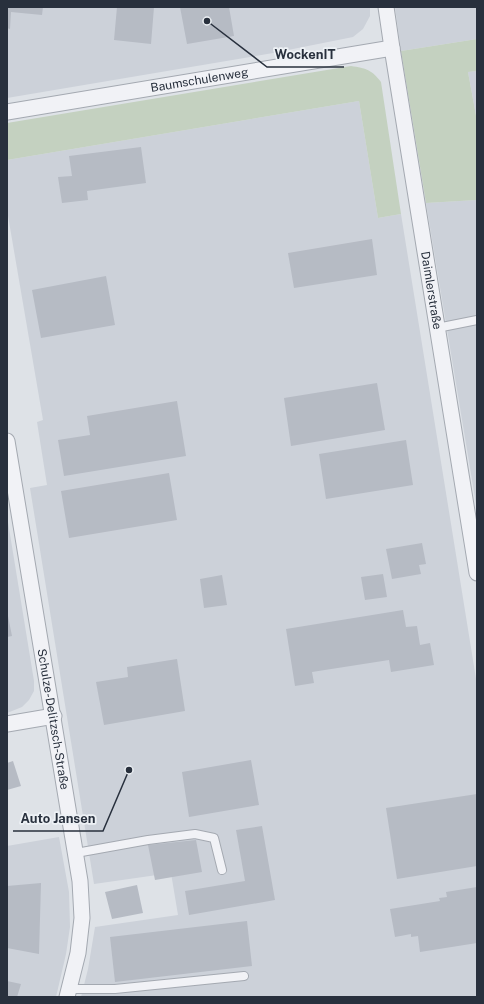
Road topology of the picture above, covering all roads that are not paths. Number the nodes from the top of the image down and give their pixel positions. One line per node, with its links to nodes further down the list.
1 (386, 7): 2 (street, Daimlerstraße)
2 (392, 48): 3 (street, Baumschulenweg); 5 (street, Daimlerstraße)
3 (7, 112)
4 (477, 320): 5 (lane)
5 (436, 328): 7 (street, Daimlerstraße)
6 (7, 441): 8 (street, Schulze-Delitzsch-Straße)
7 (477, 573)
8 (54, 716): 9 (street); 10 (street, Schulze-Delitzsch-Straße)
9 (7, 724)
10 (76, 853): 11 (lane); 13 (street, Schulze-Delitzsch-Straße)
11 (222, 870)
12 (244, 976): 13 (lane)
13 (68, 993)

